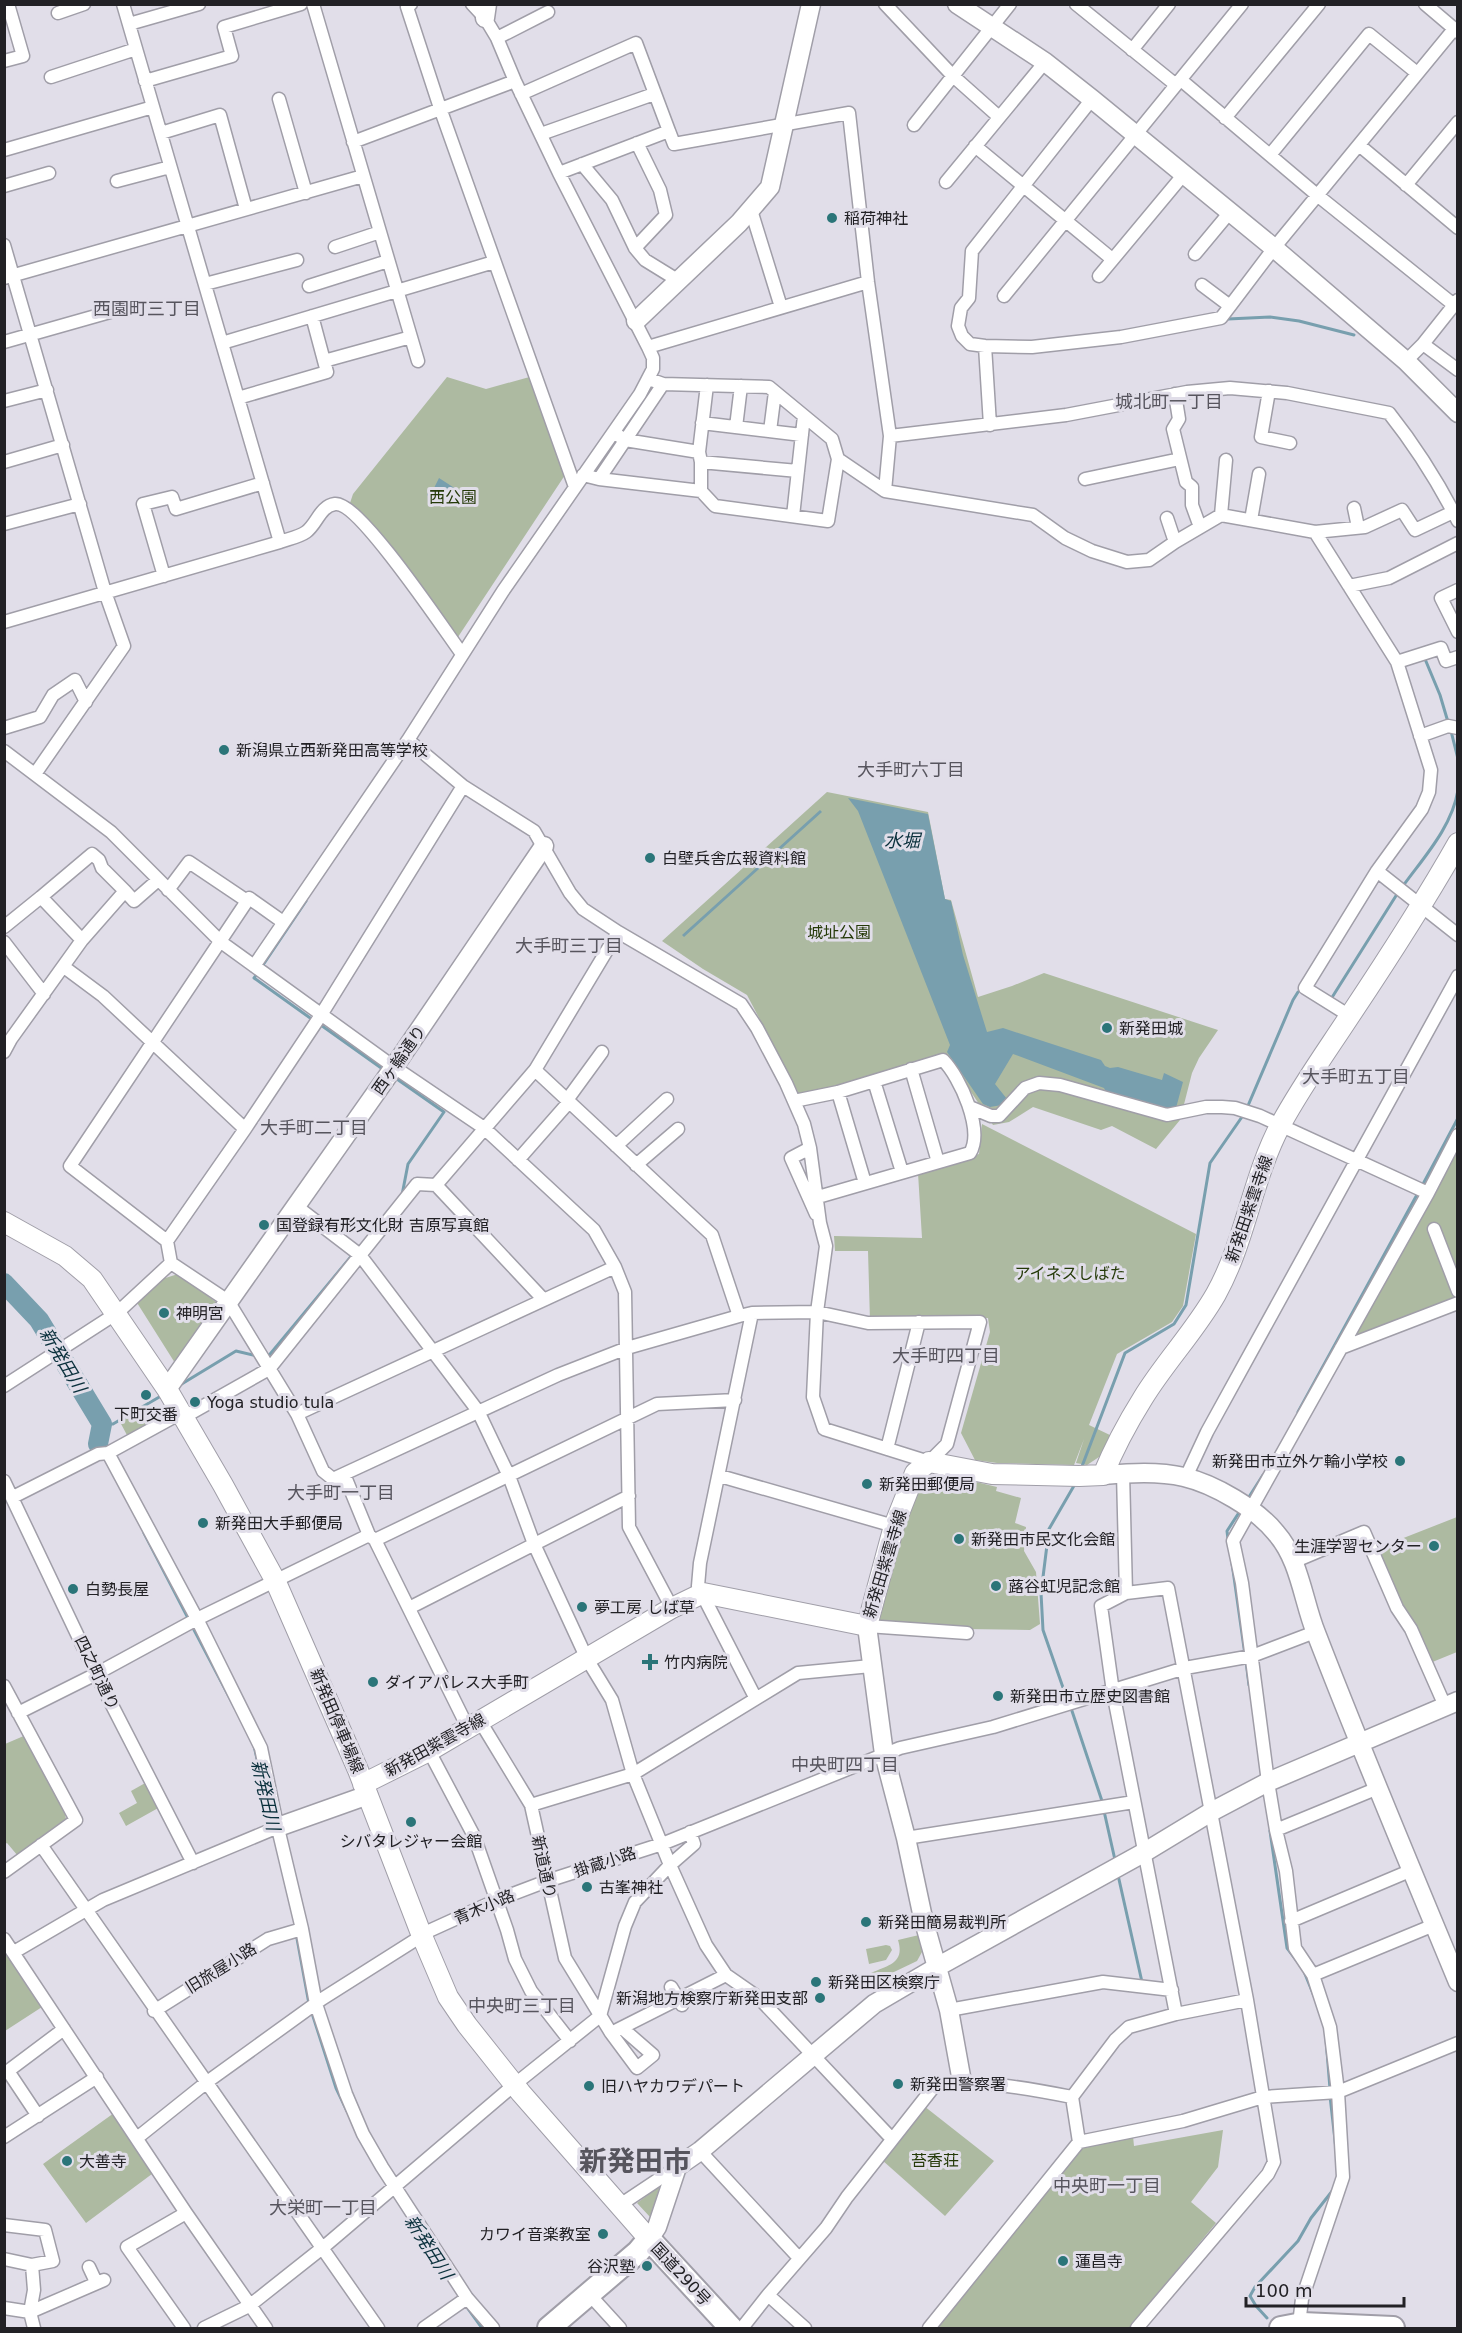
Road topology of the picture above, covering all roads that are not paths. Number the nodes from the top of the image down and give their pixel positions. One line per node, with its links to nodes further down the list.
1 (9, 4): 27 (street)
2 (84, 4): 20 (street)
3 (123, 4): 21 (street)
4 (199, 4): 21 (street)
5 (301, 4): 32 (street)
6 (313, 4): 50 (street)
7 (411, 4): 40 (street)
8 (472, 4): 18 (street)
9 (811, 4): 45 (street)
10 (885, 4): 30 (street)
11 (957, 4): 22 (street)
12 (1010, 4): 22 (street)
13 (1168, 4): 26 (street)
14 (1242, 4): 34 (street)
15 (1318, 4): 42 (street)
16 (1425, 4): 23 (street)
17 (1083, 7): 26 (street)
18 (486, 11): 24 (street)
19 (548, 12): 24 (street)
20 (58, 13)
21 (129, 24): 25 (street)
22 (991, 27): 28 (street); 30 (street)
23 (1456, 30): 29 (street)
24 (497, 38): 33 (street)
25 (136, 49): 31 (street); 32 (street)
26 (1132, 50): 34 (street)
27 (4, 61)
28 (1045, 62): 38 (street); 41 (street)
29 (1418, 73): 52 (street); 55 (street)
30 (953, 76): 41 (street); 44 (street)
31 (51, 77)
32 (145, 81): 39 (street)
33 (515, 81): 35 (street); 40 (street)
34 (1178, 83): 42 (street); 49 (street)
35 (521, 94): 36 (street); 48 (street)
36 (654, 94): 46 (street); 48 (street)
37 (279, 99): 67 (street)
38 (1092, 99): 49 (street); 66 (street)
39 (153, 107): 47 (street); 54 (street)
40 (440, 108): 50 (street); 84 (street)
41 (999, 117): 53 (street)
42 (1225, 118): 55 (street)
43 (1458, 122): 64 (street)
44 (914, 125)
45 (783, 126): 46 (street); 70 (street); 88 (street)
46 (669, 131): 51 (street)
47 (161, 133): 57 (street); 69 (street)
48 (541, 134): 59 (street)
49 (1136, 135): 60 (street); 72 (street)
50 (353, 142): 61 (street)
51 (637, 143): 56 (street); 78 (street)
52 (1359, 145): 64 (street); 68 (street)
53 (975, 146): 63 (street); 66 (street)
54 (4, 150)
55 (1270, 155): 68 (street)
56 (582, 164): 59 (street); 78 (street)
57 (170, 167): 62 (street); 74 (street)
58 (49, 173): 65 (street)
59 (560, 173): 99 (street)
60 (1184, 174): 71 (street); 81 (street)
61 (363, 176): 67 (street); 75 (street)
62 (117, 181)
63 (946, 182)
64 (1406, 185): 73 (street)
65 (4, 186)
66 (1023, 186): 72 (street); 106 (street)
67 (306, 192): 69 (street)
68 (1317, 195): 79 (street); 94 (street)
69 (246, 209): 74 (street)
70 (751, 210): 87 (street); 96 (street)
71 (1230, 212): 79 (street); 80 (street)
72 (1065, 220): 81 (street); 93 (street)
73 (1455, 222)
74 (188, 226): 86 (street); 89 (street)
75 (380, 232): 77 (street); 83 (street)
76 (4, 245): 86 (street)
77 (335, 247)
78 (635, 248): 87 (street)
79 (1274, 248): 95 (street); 109 (street)
80 (1195, 254)
81 (1112, 259): 85 (street)
82 (297, 260): 89 (street)
83 (388, 261): 91 (street); 92 (street)
84 (495, 262): 92 (street); 144 (street)
85 (1099, 276)
86 (9, 277): 100 (street)
87 (679, 281): 99 (street)
88 (868, 282): 96 (street); 129 (street)
89 (205, 284): 103 (street)
90 (1202, 285): 95 (street)
91 (309, 286)
92 (397, 291): 98 (street); 101 (street)
93 (1004, 296)
94 (1456, 302): 104 (street)
95 (1230, 306): 106 (street)
96 (781, 307): 105 (street)
97 (110, 312): 100 (street)
98 (312, 316): 103 (street); 107 (street)
99 (636, 321): 105 (street)
100 (31, 335): 102 (street); 115 (street)
101 (411, 337): 107 (street); 108 (street)
102 (4, 342)
103 (222, 343): 119 (street)
104 (1423, 344): 109 (street); 110 (street)
105 (648, 346): 111 (street)
106 (985, 346): 124 (street)
107 (324, 361): 119 (street)
108 (418, 361)
109 (1406, 361): 121 (street)
110 (1458, 370)
111 (649, 379): 112 (street); 127 (street)
112 (663, 384): 113 (street); 130 (street)
113 (707, 385): 114 (street); 123 (street)
114 (741, 386): 117 (street); 125 (street)
115 (46, 390): 120 (street); 132 (street)
116 (1269, 391): 118 (street); 131 (street); 148 (street)
117 (775, 392): 122 (street); 126 (street)
118 (1175, 394): 124 (street); 135 (street)
119 (238, 399): 143 (street)
120 (4, 401)
121 (1458, 413)
122 (804, 416): 128 (street); 134 (street)
123 (702, 423): 125 (street); 133 (street)
124 (990, 425): 129 (street)
125 (736, 427): 126 (street)
126 (770, 431): 128 (street)
127 (613, 432): 130 (street); 140 (street)
128 (802, 435): 138 (street)
129 (890, 436): 147 (street)
130 (625, 440): 133 (street); 141 (street)
131 (1290, 443)
132 (63, 445): 137 (street); 149 (street)
133 (700, 457): 138 (street); 146 (street)
134 (838, 459): 147 (street); 152 (street)
135 (1180, 459): 142 (street); 157 (street)
136 (1226, 460): 151 (street)
137 (4, 462)
138 (798, 471): 152 (street)
139 (1259, 474): 155 (street)
140 (583, 475): 141 (street); 144 (street)
141 (599, 479): 146 (street)
142 (1085, 479)
143 (263, 483): 160 (street); 163 (street)
144 (575, 487): 169 (street)
145 (1458, 488): 148 (street)
146 (701, 491): 152 (street)
147 (885, 491): 161 (street)
148 (1447, 498): 153 (street)
149 (80, 504): 156 (street); 166 (street)
150 (1354, 508): 158 (street)
151 (1221, 515): 155 (street); 157 (street)
152 (793, 516)
153 (1455, 516): 158 (street)
154 (1167, 518): 161 (street)
155 (1251, 520): 159 (street)
156 (4, 524)
157 (1200, 527): 161 (street)
158 (1358, 527): 159 (street)
159 (1315, 532): 164 (street)
160 (280, 542): 163 (street); 169 (street)
161 (1174, 542)
162 (1458, 543): 164 (street)
163 (164, 576): 166 (street)
164 (1349, 586): 171 (street)
165 (1458, 590): 168 (street)
166 (105, 592): 167 (street); 172 (street)
167 (4, 622)
168 (1458, 632)
169 (462, 654): 176 (street)
170 (1458, 657): 171 (street)
171 (1397, 662): 175 (street)
172 (86, 702): 173 (street); 178 (street)
173 (4, 728)
174 (1458, 728): 175 (street)
175 (1420, 736): 182 (street)
176 (408, 740): 179 (street); 189 (street)
177 (4, 751): 178 (street)
178 (34, 774): 183 (street)
179 (463, 786): 181 (street); 200 (street)
180 (1458, 843): 188 (main road, 新発田紫雲寺線)
181 (544, 846): 191 (street); 206 (street, 西ヶ輪通り)
182 (1377, 871): 188 (street); 201 (street)
183 (158, 880): 184 (street); 185 (street)
184 (168, 890): 187 (street); 195 (street)
185 (125, 891): 186 (street); 193 (street)
186 (41, 897): 190 (street); 193 (street)
187 (247, 901): 189 (street); 195 (street)
188 (1422, 906): 192 (street); 201 (main road, 新発田紫雲寺線)
189 (283, 922): 196 (street)
190 (4, 927)
191 (618, 932): 208 (street); 213 (street)
192 (1458, 935)
193 (82, 940): 197 (street)
194 (4, 942): 199 (street)
195 (222, 942): 196 (street); 203 (street)
196 (254, 966): 200 (street)
197 (64, 967): 199 (street); 203 (street)
198 (1458, 976): 223 (street)
199 (44, 994): 202 (street)
200 (321, 1015): 206 (street); 217 (street)
201 (1350, 1016): 215 (main road, 新発田紫雲寺線)
202 (8, 1035): 204 (street)
203 (153, 1042): 217 (street); 235 (street)
204 (4, 1052)
205 (602, 1053): 212 (street)
206 (394, 1067): 216 (street); 231 (street, 西ヶ輪通り)
207 (911, 1069): 209 (street); 214 (street); 224 (street)
208 (535, 1070): 212 (street); 216 (street)
209 (874, 1081): 210 (street); 226 (street)
210 (838, 1092): 213 (street); 227 (street)
211 (667, 1099): 220 (street)
212 (568, 1101): 220 (street); 222 (street)
213 (794, 1101): 221 (street)
214 (972, 1108): 215 (street); 224 (street)
215 (1280, 1126): 223 (street); 263 (main road, 新発田紫雲寺線)
216 (484, 1128): 222 (street); 228 (street)
217 (245, 1129): 235 (street)
218 (678, 1129): 225 (street)
219 (1458, 1135): 229 (street)
220 (616, 1146): 225 (street)
221 (810, 1148): 230 (street); 233 (street)
222 (518, 1160): 238 (street)
223 (1355, 1160): 229 (street); 266 (street)
224 (938, 1162): 226 (street)
225 (636, 1165): 246 (street)
226 (902, 1172): 227 (street)
227 (865, 1183): 230 (street)
228 (436, 1185): 236 (street); 240 (street)
229 (1428, 1193): 249 (street)
230 (818, 1197): 233 (street)
231 (296, 1206): 236 (street); 241 (street, 西ヶ輪通り)
232 (4, 1222): 244 (main road, 新発田停車場線)
233 (820, 1223): 243 (street)
234 (1434, 1229): 239 (street)
235 (167, 1241): 237 (street)
236 (360, 1255): 250 (street); 251 (street)
237 (171, 1263): 241 (street); 244 (street)
238 (615, 1267): 240 (street); 248 (street)
239 (1458, 1291)
240 (543, 1299): 250 (street)
241 (228, 1301): 251 (street); 253 (street, 西ヶ輪通り)
242 (1458, 1303): 249 (street)
243 (817, 1312): 245 (street); 247 (street); 259 (street)
244 (117, 1313): 252 (street); 253 (main road, 新発田停車場線)
245 (752, 1313): 246 (street); 254 (street)
246 (739, 1316): 248 (street)
247 (919, 1322): 259 (street); 261 (street)
248 (627, 1348): 255 (street); 258 (street)
249 (1341, 1348): 270 (street)
250 (433, 1350): 255 (street); 256 (street)
251 (269, 1369): 256 (street); 257 (street)
252 (4, 1386)
253 (167, 1389): 257 (main road, 新発田停車場線)
254 (735, 1400): 258 (street); 265 (street)
255 (478, 1411): 262 (street); 264 (street)
256 (297, 1413): 262 (street)
257 (182, 1415): 260 (street); 275 (main road, 新発田停車場線)
258 (627, 1420): 264 (street); 268 (street)
259 (887, 1449): 261 (street)
260 (103, 1454): 269 (street); 280 (street)
261 (929, 1462): 263 (main road); 271 (main road, 新発田紫雲寺線)
262 (344, 1474): 272 (street, 新道通り)
263 (1113, 1474): 266 (street); 277 (street)
264 (509, 1476): 272 (street); 273 (street)
265 (720, 1476): 271 (street); 276 (street)
266 (1186, 1477): 270 (street)
267 (4, 1481): 269 (street, 四之町通り)
268 (629, 1496): 273 (street); 279 (street)
269 (12, 1497): 288 (street, 四之町通り)
270 (1251, 1510): 274 (street); 284 (street)
271 (894, 1526): 281 (main road, 新発田紫雲寺線)
272 (372, 1538): 275 (street); 278 (street, 新道通り)
273 (534, 1544): 278 (street); 285 (street)
274 (1293, 1562): 282 (street); 292 (street)
275 (274, 1580): 280 (street); 301 (main road, 新発田停車場線)
276 (703, 1593): 279 (main road, 新発田紫雲寺線); 281 (main road, 新発田紫雲寺線); 291 (street)
277 (1126, 1593): 287 (street); 290 (street)
278 (409, 1608): 294 (street, 新道通り)
279 (672, 1608): 285 (main road, 新発田紫雲寺線)
280 (193, 1621): 288 (street); 305 (street)
281 (867, 1626): 283 (street); 286 (street)
282 (1315, 1632): 284 (street, 掛蔵小路); 295 (street)
283 (967, 1633)
284 (1252, 1656): 287 (street, 掛蔵小路); 299 (street)
285 (587, 1659): 294 (main road, 新発田紫雲寺線); 298 (street)
286 (871, 1666): 291 (street); 297 (street)
287 (1185, 1668): 290 (street, 掛蔵小路); 304 (street)
288 (96, 1674): 293 (street); 312 (street, 四之町通り)
289 (4, 1686): 293 (street)
290 (1113, 1692): 297 (street, 掛蔵小路); 302 (street)
291 (755, 1698): 298 (street)
292 (1451, 1704): 295 (street)
293 (18, 1713): 310 (street)
294 (474, 1725): 296 (main road, 新発田紫雲寺線); 303 (street, 新道通り)
295 (1359, 1743): 299 (street); 300 (street)
296 (429, 1751): 301 (main road, 新発田紫雲寺線); 317 (street)
297 (884, 1754): 307 (street, 掛蔵小路); 308 (street)
298 (633, 1774): 303 (street); 309 (street)
299 (1268, 1782): 304 (street); 306 (street)
300 (1378, 1788): 306 (street); 314 (street)
301 (366, 1789): 305 (street); 322 (main road, 新発田停車場線)
302 (1134, 1802): 308 (street); 311 (street)
303 (531, 1805): 316 (street, 新道通り)
304 (1211, 1812): 311 (street); 331 (street)
305 (274, 1829): 312 (street); 321 (street)
306 (1276, 1830): 319 (street)
307 (690, 1832): 309 (street, 掛蔵小路); 313 (street)
308 (906, 1838): 325 (street)
309 (662, 1844): 313 (street); 316 (street, 掛蔵小路)
310 (41, 1845): 315 (street); 318 (street)
311 (1145, 1852): 325 (street); 330 (street)
312 (193, 1863): 318 (street)
313 (670, 1865): 326 (street); 337 (street)
314 (1412, 1870): 319 (street); 320 (street)
315 (4, 1872)
316 (547, 1881): 317 (street, 青木小路); 337 (street, 新道通り)
317 (497, 1900): 322 (street, 青木小路); 339 (street)
318 (86, 1909): 324 (street); 335 (street)
319 (1291, 1921): 327 (street)
320 (1434, 1925): 327 (street); 328 (street)
321 (297, 1930): 333 (street); 335 (street, 旧旅屋小路)
322 (422, 1936): 333 (street, 青木小路); 345 (main road, 新発田停車場線)
323 (4, 1939): 324 (street)
324 (14, 1952): 338 (street)
325 (937, 1967): 334 (street); 341 (street)
326 (726, 1975): 337 (street, 新道通り); 341 (street)
327 (1313, 1975): 346 (street)
328 (1458, 1982)
329 (671, 1987): 332 (street)
330 (1172, 1990): 334 (street); 336 (street)
331 (1247, 2000): 336 (street); 348 (street)
332 (682, 2005)
333 (312, 2007): 343 (street, 青木小路); 356 (street)
334 (949, 2010): 344 (street)
335 (154, 2011): 343 (street)
336 (1176, 2014): 347 (street)
337 (600, 2016): 339 (street)
338 (64, 2029): 342 (street); 349 (street)
339 (570, 2041): 345 (street)
340 (1458, 2043): 346 (street)
341 (812, 2054): 352 (street); 354 (street)
342 (97, 2077): 349 (street); 351 (street)
343 (207, 2082): 351 (street, 青木小路); 361 (street)
344 (962, 2082): 347 (street); 352 (street)
345 (514, 2085): 356 (street); 357 (main road, 新発田停車場線)
346 (1338, 2092): 348 (street); 372 (street)
347 (1072, 2097): 353 (street)
348 (1263, 2097): 353 (street); 386 (street)
349 (38, 2116): 350 (street)
350 (4, 2137)
351 (137, 2138): 358 (street)
352 (892, 2139): 362 (street)
353 (1079, 2142): 385 (street)
354 (700, 2151): 355 (street); 362 (street)
355 (676, 2167): 357 (street); 360 (street)
356 (396, 2186): 361 (street); 368 (street)
357 (621, 2205): 360 (main road, 新発田停車場線)
358 (186, 2213): 369 (street); 374 (street)
359 (4, 2225): 364 (street)
360 (648, 2239): 366 (highway, 国道290号); 382 (highway, 国道290号)
361 (323, 2248): 369 (street); 377 (street)
362 (799, 2258): 367 (street)
363 (4, 2259): 364 (street)
364 (33, 2265): 371 (street)
365 (89, 2267): 371 (street)
366 (589, 2294): 380 (highway, 国道290号); 381 (street)
367 (768, 2295): 383 (street); 384 (street)
368 (463, 2301): 378 (street); 379 (street)
369 (249, 2306): 375 (street); 376 (street)
370 (4, 2308): 371 (street)
371 (30, 2312): 373 (street)
372 (1288, 2327): 387 (highway)
373 (34, 2328)
374 (184, 2328)
375 (204, 2328)
376 (266, 2328)
377 (378, 2328)
378 (424, 2328)
379 (493, 2328)
380 (549, 2328)
381 (620, 2328)
382 (731, 2328)
383 (742, 2328)
384 (805, 2328)
385 (929, 2328)
386 (1137, 2328)
387 (1393, 2328)

